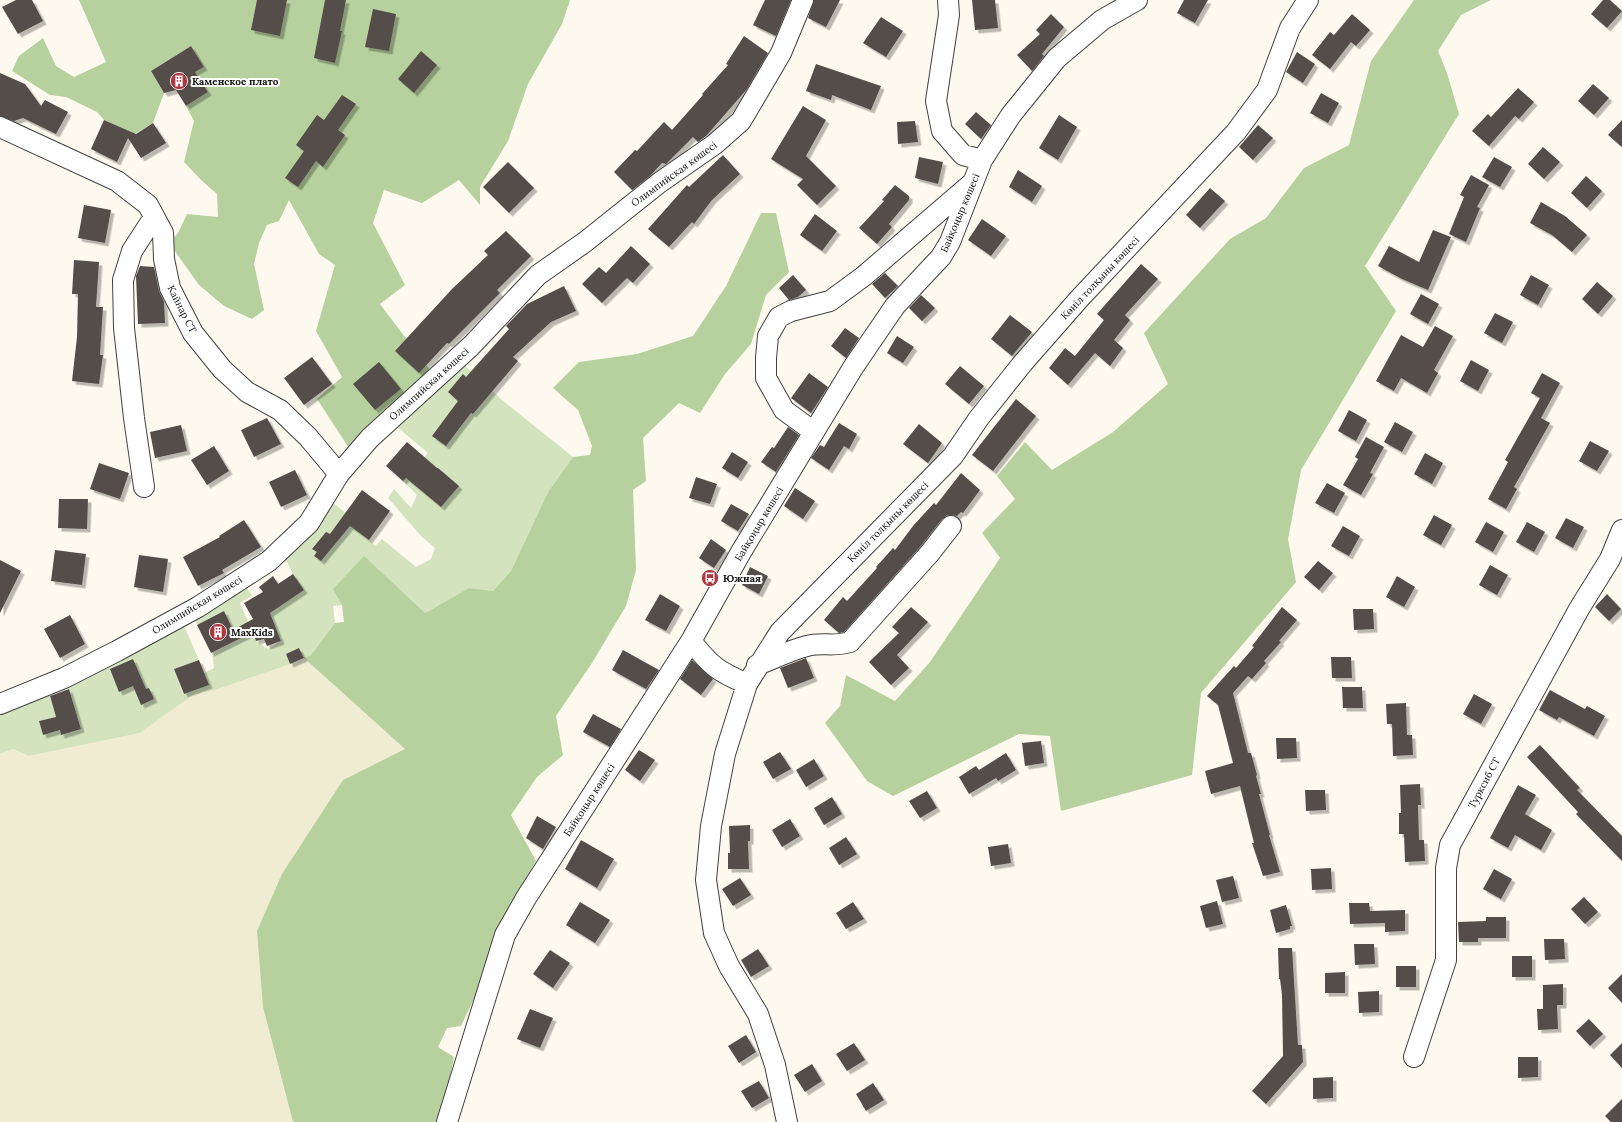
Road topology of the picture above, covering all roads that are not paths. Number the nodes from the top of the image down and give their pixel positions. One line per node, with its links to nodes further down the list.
1 (802, 0): 10 (street, Олимпийская көшесі)
2 (948, 0): 6 (street)
3 (1137, 0): 6 (street, Байқоңыр көшесі)
4 (1308, 0): 15 (street, Көніл толқыны көшесі)
5 (0, 126): 8 (street, Кайнар СТ)
6 (982, 160): 7 (street, Байқоңыр көшесі)
7 (973, 182): 9 (street, Байқоңыр көшесі); 9 (street)
8 (154, 217): 10 (street, Кайнар СТ); 11 (street)
9 (814, 432): 14 (street, Байқоңыр көшесі)
10 (339, 474): 17 (street, Олимпийская көшесі)
11 (144, 487)
12 (951, 526): 15 (street)
13 (1622, 530): 18 (street, Турксиб СТ)
14 (691, 641): 16 (street); 19 (street, Байқоңыр көшесі)
15 (757, 665): 16 (street, Көніл толқыны көшесі)
16 (747, 684): 20 (street, Көніл толқыны көшесі)
17 (0, 704)
18 (1414, 1057)
19 (447, 1122)
20 (787, 1122)

